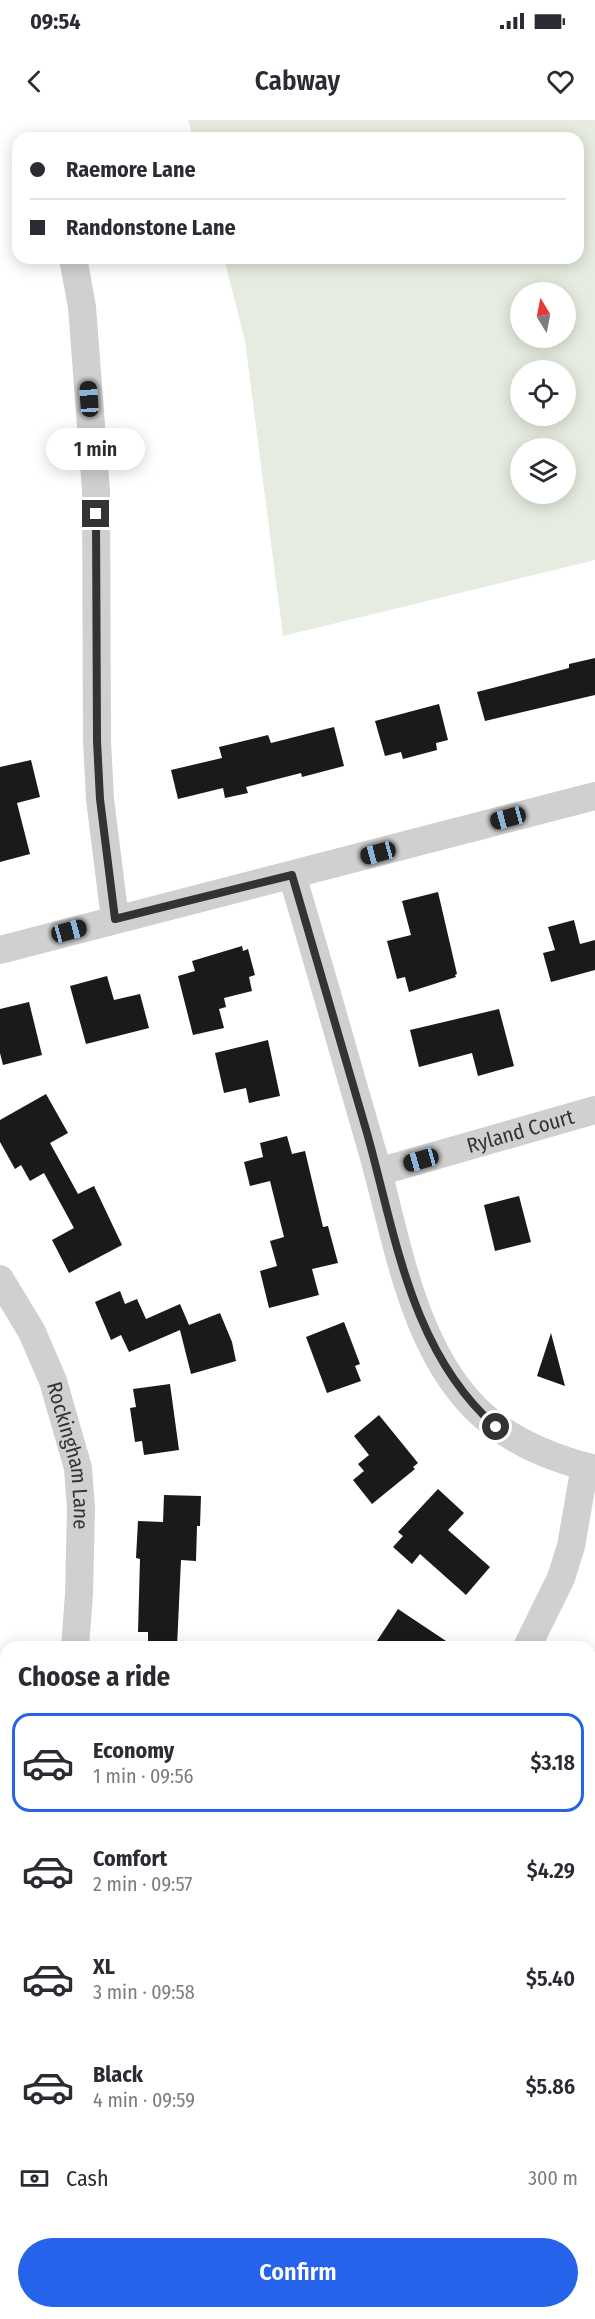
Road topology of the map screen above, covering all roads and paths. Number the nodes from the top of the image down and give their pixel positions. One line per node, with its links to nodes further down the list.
1 (74, 264): 4 (street)
2 (595, 796): 3 (street)
3 (292, 875): 4 (street); 7 (street)
4 (115, 919): 5 (street)
5 (0, 950)
6 (595, 1110): 7 (street, Ryland Court)
7 (378, 1172): 9 (street)
8 (0, 1279): 10 (street, Rockingham Lane)
9 (590, 1467): 11 (street)
10 (75, 1641)
11 (529, 1641)

